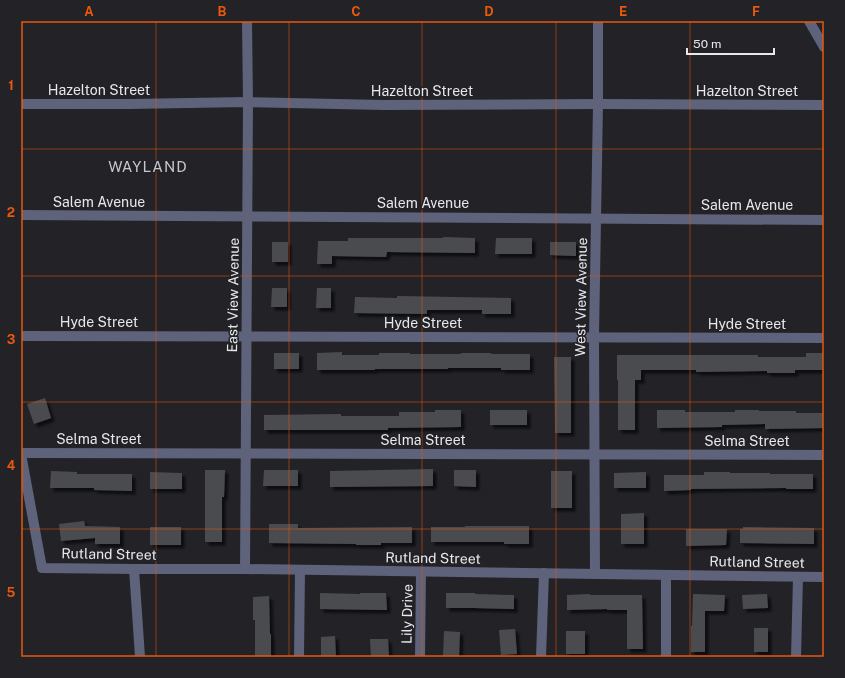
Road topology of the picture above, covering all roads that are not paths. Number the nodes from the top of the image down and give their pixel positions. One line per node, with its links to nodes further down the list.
1 (247, 21): 5 (street, East View Avenue)
2 (598, 21): 7 (street, West View Avenue)
3 (809, 21): 4 (street)
4 (824, 48)
5 (248, 102): 6 (street, Hazelton Street); 7 (street, Hazelton Street); 10 (street, East View Avenue)
6 (21, 104)
7 (598, 104): 8 (street, Hazelton Street); 11 (street, West View Avenue)
8 (824, 105)
9 (21, 215): 10 (street, Salem Avenue)
10 (248, 216): 11 (street, Salem Avenue); 14 (street, East View Avenue)
11 (596, 218): 12 (street, Salem Avenue); 15 (street, West View Avenue)
12 (824, 220)
13 (21, 336): 14 (street, Hyde Street)
14 (246, 337): 15 (street, Hyde Street); 18 (street, East View Avenue)
15 (594, 337): 16 (street, Hyde Street); 19 (street, West View Avenue)
16 (824, 338)
17 (21, 453): 18 (street, Selma Street); 21 (street, Rutland Street)
18 (246, 454): 19 (street, Selma Street); 22 (street, East View Avenue)
19 (594, 454): 20 (street, Selma Street); 26 (street, West View Avenue)
20 (824, 455)
21 (134, 569): 22 (street, Rutland Street); 30 (street)
22 (245, 569): 23 (street, Rutland Street)
23 (300, 570): 24 (street, Rutland Street); 31 (street)
24 (421, 572): 25 (street, Rutland Street); 32 (street, Lily Drive)
25 (544, 573): 26 (street, Rutland Street); 33 (street)
26 (595, 574): 27 (street, Rutland Street)
27 (666, 575): 28 (street, Rutland Street); 34 (street)
28 (798, 577): 29 (street, Rutland Street); 35 (street)
29 (824, 577)
30 (140, 657)
31 (299, 657)
32 (420, 657)
33 (541, 657)
34 (666, 657)
35 (796, 657)

